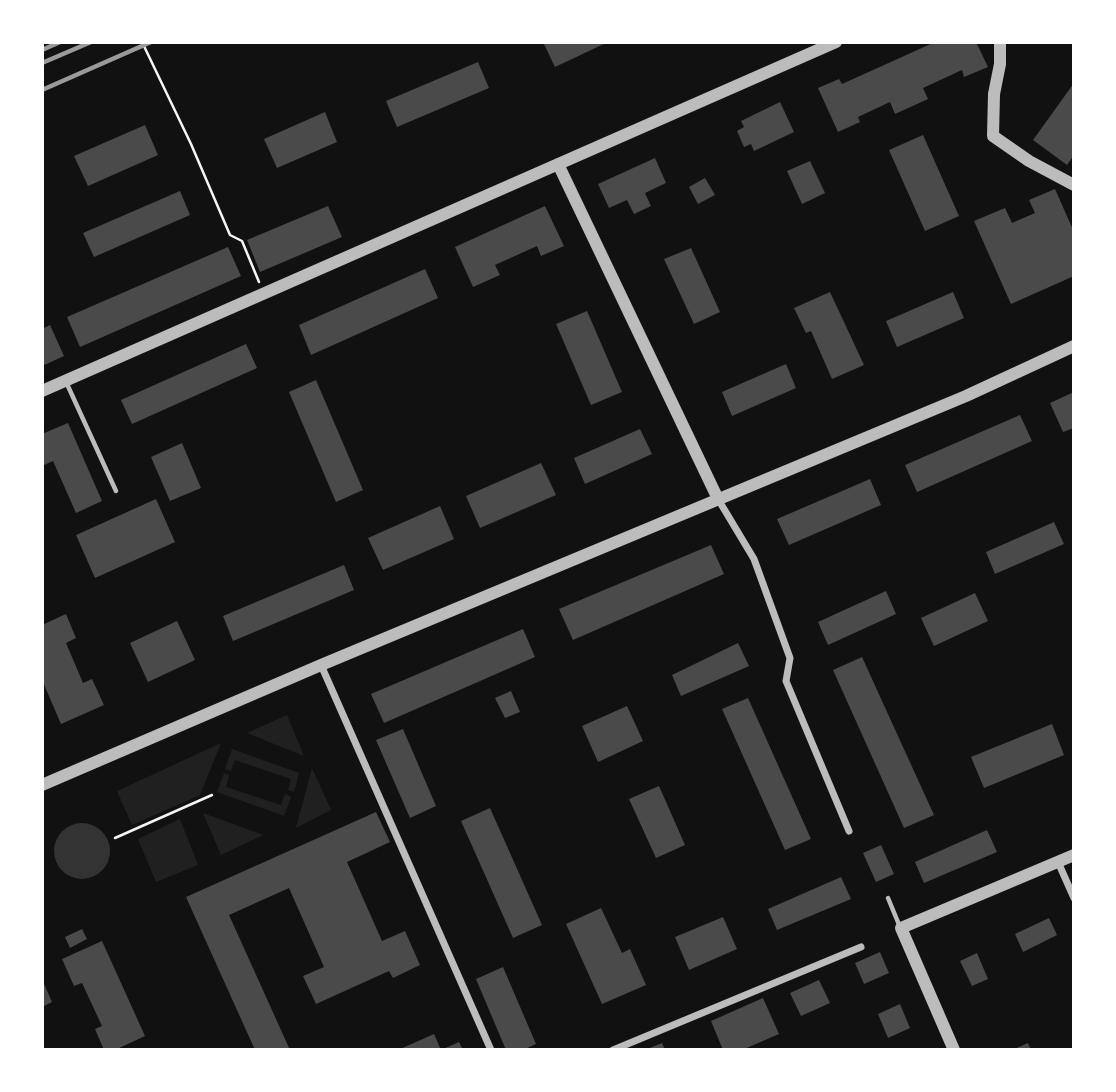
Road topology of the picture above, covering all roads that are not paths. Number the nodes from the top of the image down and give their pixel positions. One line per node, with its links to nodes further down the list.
1 (836, 42): 3 (street)
2 (1000, 42): 4 (street)
3 (558, 164): 6 (street); 9 (street)
4 (1074, 185)
5 (1074, 346): 9 (street)
6 (66, 380): 7 (street); 8 (lane)
7 (42, 391)
8 (116, 491)
9 (718, 499): 10 (street); 12 (street)
10 (321, 665): 11 (street); 19 (street)
11 (43, 780)
12 (849, 831)
13 (1074, 855): 14 (street)
14 (1058, 862): 16 (street); 17 (street)
15 (888, 898): 17 (lane)
16 (1074, 898)
17 (901, 928): 21 (street)
18 (861, 947): 20 (street)
19 (491, 1050)
20 (613, 1050)
21 (954, 1050)

